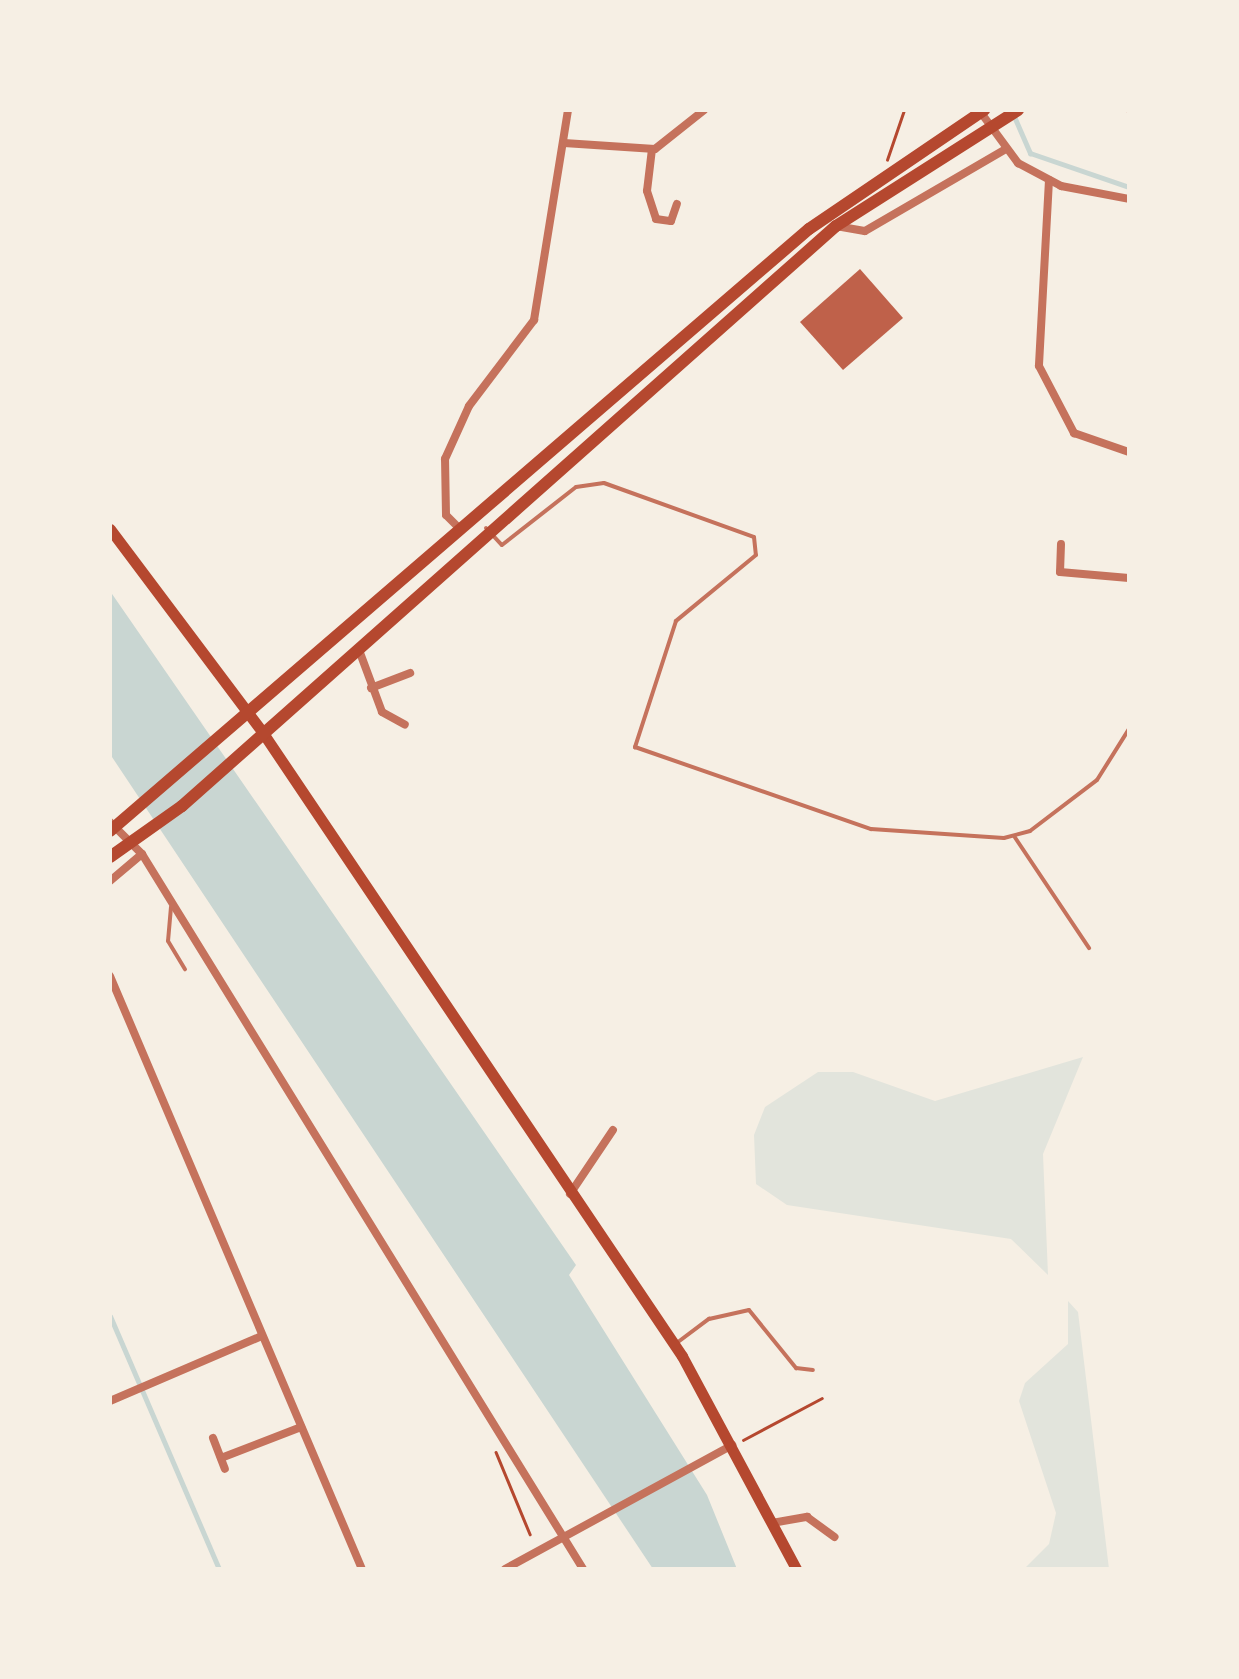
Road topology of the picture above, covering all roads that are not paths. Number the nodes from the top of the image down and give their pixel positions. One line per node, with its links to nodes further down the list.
1 (568, 110): 5 (street)
2 (704, 110): 6 (street)
3 (982, 110): 7 (street); 13 (highway)
4 (1018, 110): 11 (highway)
5 (564, 143): 6 (street); 13 (street)
6 (652, 149): 10 (street)
7 (1004, 150): 8 (street); 11 (street)
8 (1049, 180): 9 (street); 12 (street)
9 (1129, 199)
10 (677, 204)
11 (836, 226): 14 (highway)
12 (1129, 452)
13 (459, 528): 21 (highway)
14 (486, 528): 18 (highway); 26 (lane)
15 (110, 529): 21 (main road)
16 (1062, 544): 17 (street)
17 (1129, 578)
18 (356, 647): 20 (street); 24 (highway)
19 (410, 673): 20 (street)
20 (371, 688): 22 (street)
21 (250, 716): 24 (main road); 25 (highway)
22 (405, 726)
23 (1129, 728): 26 (lane)
24 (263, 733): 27 (highway); 36 (main road)
25 (111, 827): 27 (street)
26 (1014, 836): 32 (lane)
27 (128, 844): 28 (street); 29 (highway)
28 (142, 854): 30 (street); 31 (street)
29 (110, 857)
30 (110, 881)
31 (171, 902): 33 (lane); 48 (street)
32 (1089, 948)
33 (185, 969)
34 (110, 976): 37 (street)
35 (612, 1130): 36 (street)
36 (570, 1194): 38 (main road)
37 (262, 1336): 40 (street); 41 (street)
38 (674, 1344): 39 (lane); 43 (main road)
39 (814, 1370)
40 (110, 1401)
41 (301, 1428): 44 (street); 49 (street)
42 (213, 1438): 44 (street)
43 (732, 1445): 46 (main road); 48 (street)
44 (221, 1458): 45 (street)
45 (225, 1469)
46 (772, 1523): 47 (street); 52 (main road)
47 (835, 1536)
48 (563, 1539): 50 (street); 51 (street)
49 (362, 1569)
50 (504, 1569)
51 (582, 1569)
52 (796, 1569)

